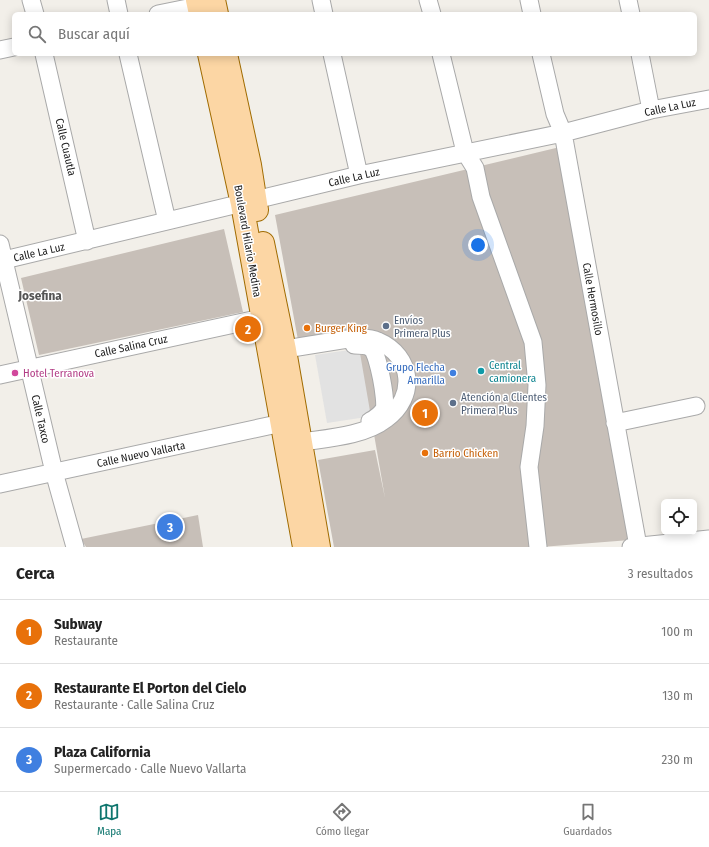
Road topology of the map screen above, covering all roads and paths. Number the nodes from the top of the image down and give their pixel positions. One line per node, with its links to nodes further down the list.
1 (31, 0): 8 (street)
2 (116, 0): 9 (street)
3 (320, 0): 11 (street)
4 (428, 0): 12 (street)
5 (529, 0): 13 (street)
6 (628, 0): 14 (street)
7 (209, 5): 10 (street)
8 (34, 12)
9 (118, 12)
10 (169, 12)
11 (323, 12)
12 (431, 12)
13 (532, 12)
14 (631, 12)
15 (12, 47): 16 (street)
16 (0, 50)
17 (44, 56): 32 (street, Calle Cuautla)
18 (128, 56): 31 (street)
19 (210, 56): 30 (main road, Boulevard Hilario Medina)
20 (226, 56): 30 (main road, Boulevard Hilario Medina)
21 (332, 56): 29 (street)
22 (441, 56): 28 (street)
23 (541, 56): 27 (street, Calle Hermosillo)
24 (640, 56): 26 (street)
25 (709, 99): 26 (street, Calle La Luz)
26 (652, 110): 27 (street, Calle La Luz)
27 (563, 133): 28 (street, Calle La Luz); 42 (street, Calle Hermosillo)
28 (464, 152): 29 (street, Calle La Luz); 51 (street)
29 (359, 175): 30 (street, Calle La Luz)
30 (249, 202): 31 (street, Calle La Luz); 35 (main road, Boulevard Hilario Medina); 37 (main road, Boulevard Hilario Medina)
31 (167, 221): 32 (street, Calle La Luz)
32 (87, 241): 34 (street, Calle La Luz)
33 (0, 244): 34 (street, Calle Taxco)
34 (2, 261): 38 (street, Calle Taxco)
35 (262, 318): 37 (main road, Boulevard Hilario Medina); 38 (street, Calle Salina Cruz)
36 (338, 341): 37 (street); 43 (street); 43 (street)
37 (277, 351): 41 (main road, Boulevard Hilario Medina); 44 (main road, Boulevard Hilario Medina)
38 (29, 368): 39 (street, Calle Salina Cruz); 45 (street, Calle Taxco)
39 (0, 375)
40 (696, 406): 42 (street)
41 (282, 423): 45 (street, Calle Nuevo Vallarta); 49 (main road, Boulevard Hilario Medina)
42 (615, 423): 52 (street, Calle Hermosillo)
43 (356, 432): 44 (street)
44 (302, 442): 50 (main road, Boulevard Hilario Medina)
45 (54, 472): 46 (street, Calle Nuevo Vallarta); 48 (street, Calle Taxco)
46 (0, 484)
47 (709, 539): 52 (street)
48 (75, 547)
49 (304, 547)
50 (319, 547)
51 (538, 547)
52 (635, 547)

